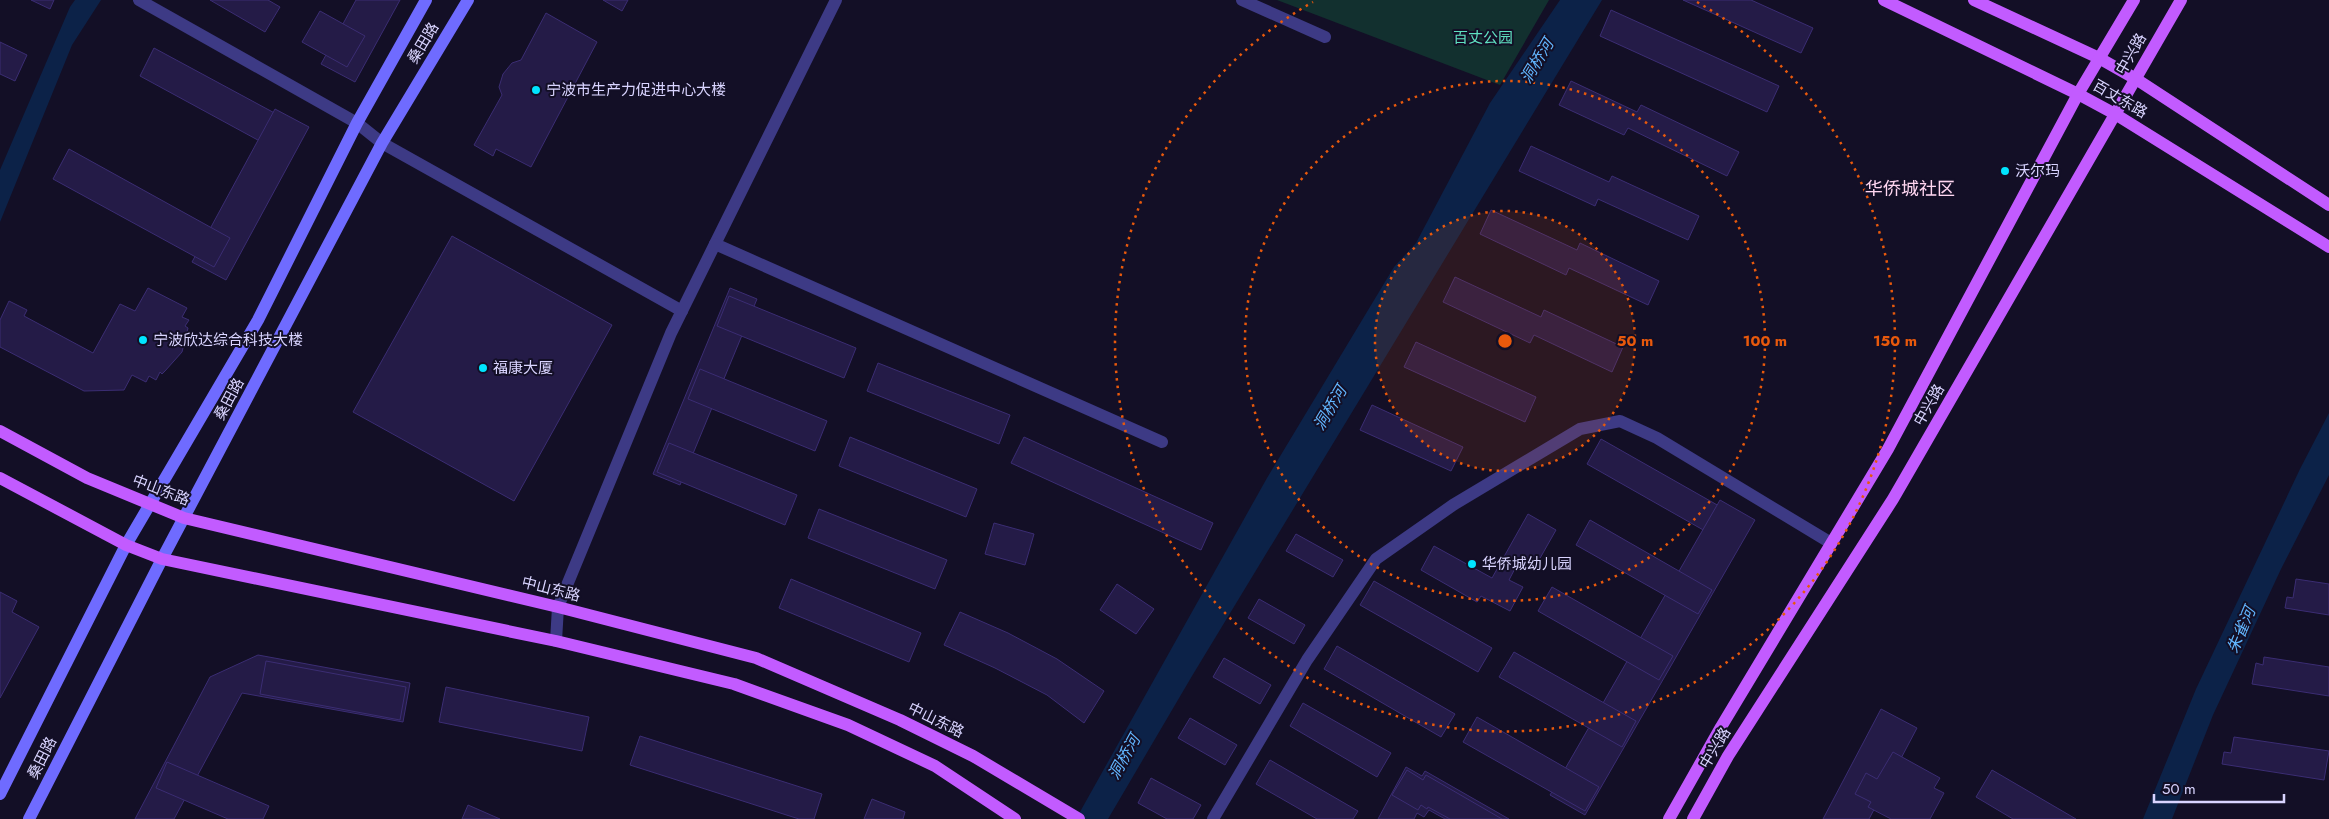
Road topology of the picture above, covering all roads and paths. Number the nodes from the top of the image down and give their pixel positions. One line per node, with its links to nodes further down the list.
1 (140, 0): 15 (street)
2 (426, 0): 15 (main road, 桑田路)
3 (468, 0): 16 (main road, 桑田路)
4 (836, 0): 18 (street)
5 (1242, 0): 10 (street)
6 (1884, 0): 13 (main road, 百丈东路)
7 (1974, 0): 11 (main road, 百丈东路)
8 (2134, 0): 11 (main road, 中兴路)
9 (2181, 0): 12 (main road, 中兴路)
10 (1325, 37)
11 (2099, 58): 12 (main road, 百丈东路); 13 (main road, 中兴路)
12 (2136, 79): 14 (main road, 中兴路); 17 (main road, 百丈东路)
13 (2078, 94): 14 (main road, 百丈东路); 26 (main road, 中兴路)
14 (2115, 114): 19 (main road, 百丈东路); 37 (main road, 中兴路)
15 (357, 123): 16 (street); 24 (main road, 桑田路)
16 (382, 143): 20 (street); 25 (main road, 桑田路)
17 (2329, 206)
18 (715, 244): 20 (street); 22 (street)
19 (2329, 247)
20 (682, 311): 29 (street)
21 (0, 431): 24 (main road, 中山东路)
22 (1162, 442)
23 (0, 478): 27 (main road)
24 (149, 505): 25 (main road, 中山东路); 27 (main road, 桑田路)
25 (184, 518): 28 (main road, 桑田路); 29 (main road, 中山东路)
26 (1831, 543): 35 (street); 36 (main road, 中兴路)
27 (126, 545): 28 (main road); 31 (main road, 桑田路)
28 (162, 559): 30 (main road); 32 (main road, 桑田路)
29 (558, 606): 30 (street); 34 (main road, 中山东路)
30 (556, 641): 33 (main road)
31 (0, 794)
32 (29, 819)
33 (1015, 819)
34 (1079, 819)
35 (1213, 819)
36 (1669, 819)
37 (1693, 819)

